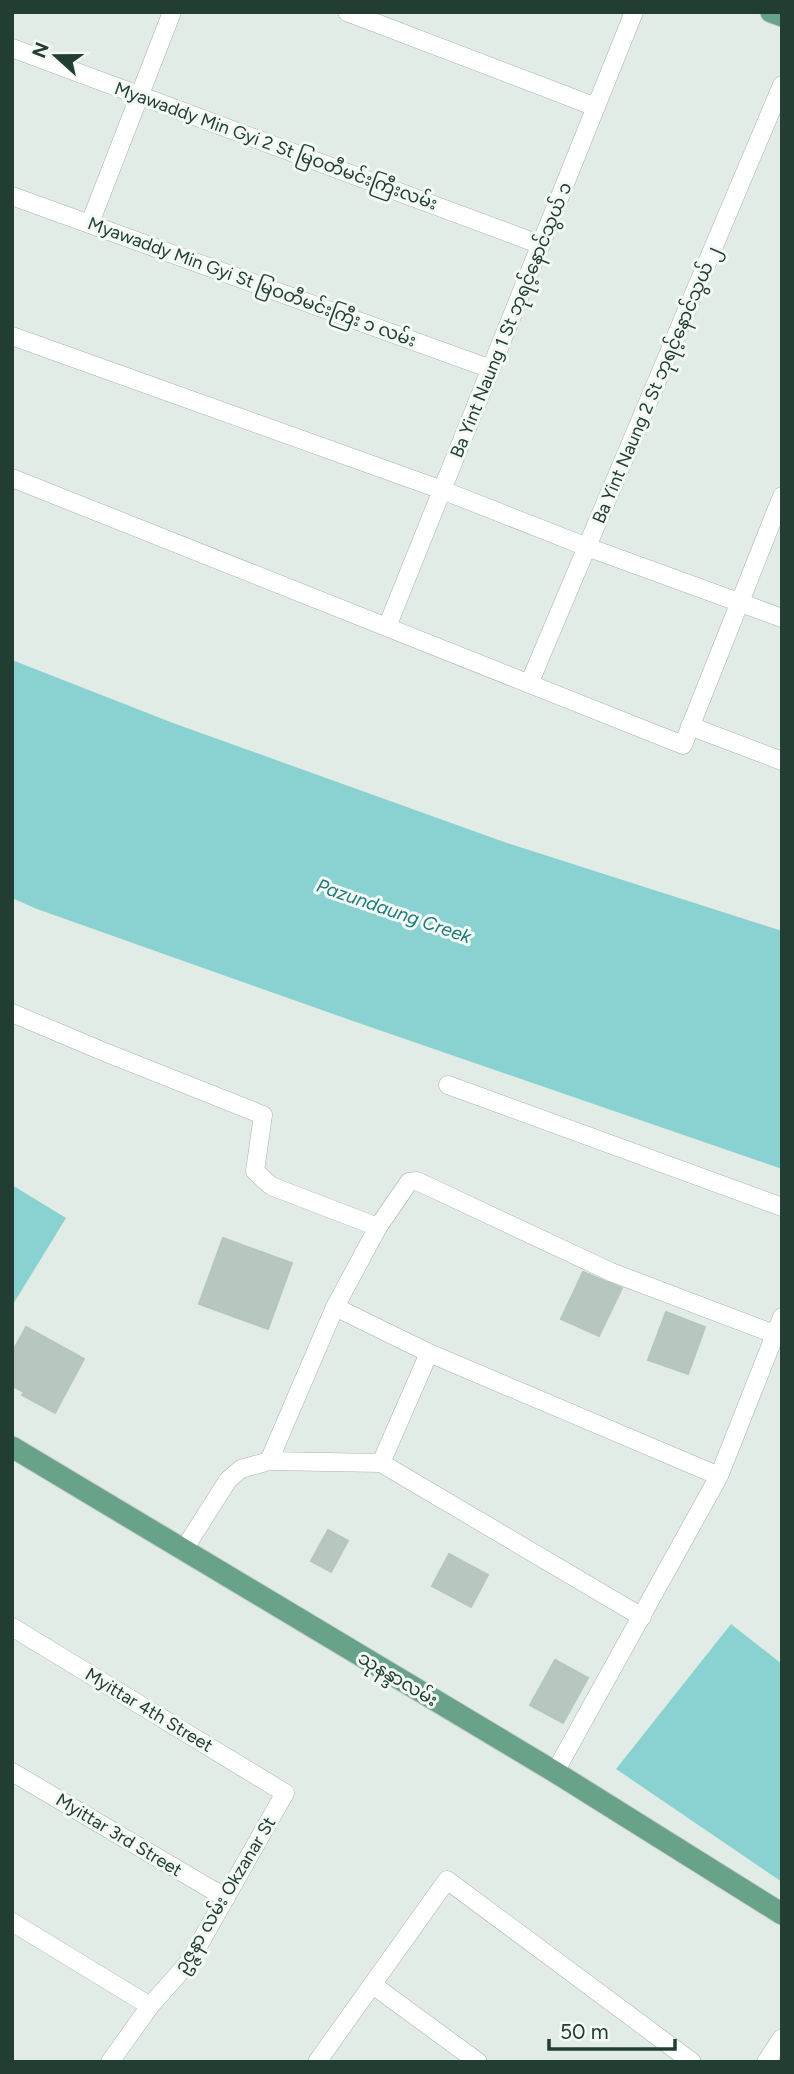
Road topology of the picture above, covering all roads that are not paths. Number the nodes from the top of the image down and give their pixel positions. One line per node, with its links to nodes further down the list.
1 (172, 12): 8 (street)
2 (346, 12): 9 (street)
3 (634, 12): 9 (street, Ba Yint Naung 1 St ဘုရင့်နောင်သွယ် ၁)
4 (771, 12): 5 (main road)
5 (782, 16)
6 (12, 48): 8 (street, Myawaddy Min Gyi 2 St မြဝတီမင်းကြီးလမ်း)
7 (782, 85): 18 (street, Ba Yint Naung 2 St ဘုရင့်နောင်သွယ် ၂)
8 (139, 95): 11 (street); 12 (street, Myawaddy Min Gyi 2 St မြဝတီမင်းကြီးလမ်း)
9 (596, 107): 12 (street, Ba Yint Naung 1 St ဘုရင့်နောင်သွယ် ၁)
10 (12, 196): 11 (street, Myawaddy Min Gyi St မြဝတီမင်းကြီး ၁ လမ်း)
11 (90, 222): 14 (street, Myawaddy Min Gyi St မြဝတီမင်းကြီး ၁ လမ်း)
12 (541, 245): 14 (street, Ba Yint Naung 1 St ဘုရင့်နောင်သွယ် ၁)
13 (12, 336): 16 (street)
14 (491, 369): 16 (street, Ba Yint Naung 1 St ဘုရင့်နောင်သွယ် ၁)
15 (12, 478): 21 (street)
16 (442, 490): 18 (street); 21 (street, Ba Yint Naung 1 St ဘုရင့်နောင်သွယ် ၁)
17 (782, 496): 19 (street)
18 (587, 547): 19 (street); 22 (street, Ba Yint Naung 2 St ဘုရင့်နောင်သွယ် ၂)
19 (739, 603): 20 (street); 23 (street)
20 (782, 618)
21 (387, 627): 22 (street)
22 (529, 684): 23 (street)
23 (690, 726): 24 (street)
24 (782, 761)
25 (12, 1013): 28 (street)
26 (448, 1085): 27 (street)
27 (782, 1207)
28 (378, 1227): 29 (street); 31 (street)
29 (335, 1307): 32 (street); 34 (street)
30 (782, 1317): 31 (street)
31 (778, 1335): 36 (street)
32 (429, 1353): 35 (street); 36 (street)
33 (12, 1447): 37 (main road, သုနန္ဒာလမ်း)
34 (269, 1461): 35 (street); 37 (street)
35 (381, 1464): 38 (street)
36 (719, 1476): 38 (street)
37 (183, 1551): 41 (main road, သုနန္ဒာလမ်း)
38 (642, 1617): 41 (street)
39 (12, 1627): 42 (street, Myittar 4th Street)
40 (12, 1772): 43 (street, Myittar 3rd Street)
41 (555, 1772): 44 (main road, သုနန္ဒာလမ်း)
42 (285, 1793): 43 (street, ဥဇ္ဇနာ လမ်း Okzanar St)
43 (226, 1898): 47 (street, ဥဇ္ဇနာ လမ်း Okzanar St)
44 (782, 1914)
45 (12, 1922): 47 (street)
46 (373, 1985): 50 (street); 51 (street); 52 (street)
47 (150, 2007): 49 (street, ဥဇ္ဇနာ လမ်း Okzanar St)
48 (782, 2038): 53 (street)
49 (110, 2062)
50 (317, 2062)
51 (478, 2062)
52 (692, 2062)
53 (766, 2062)

